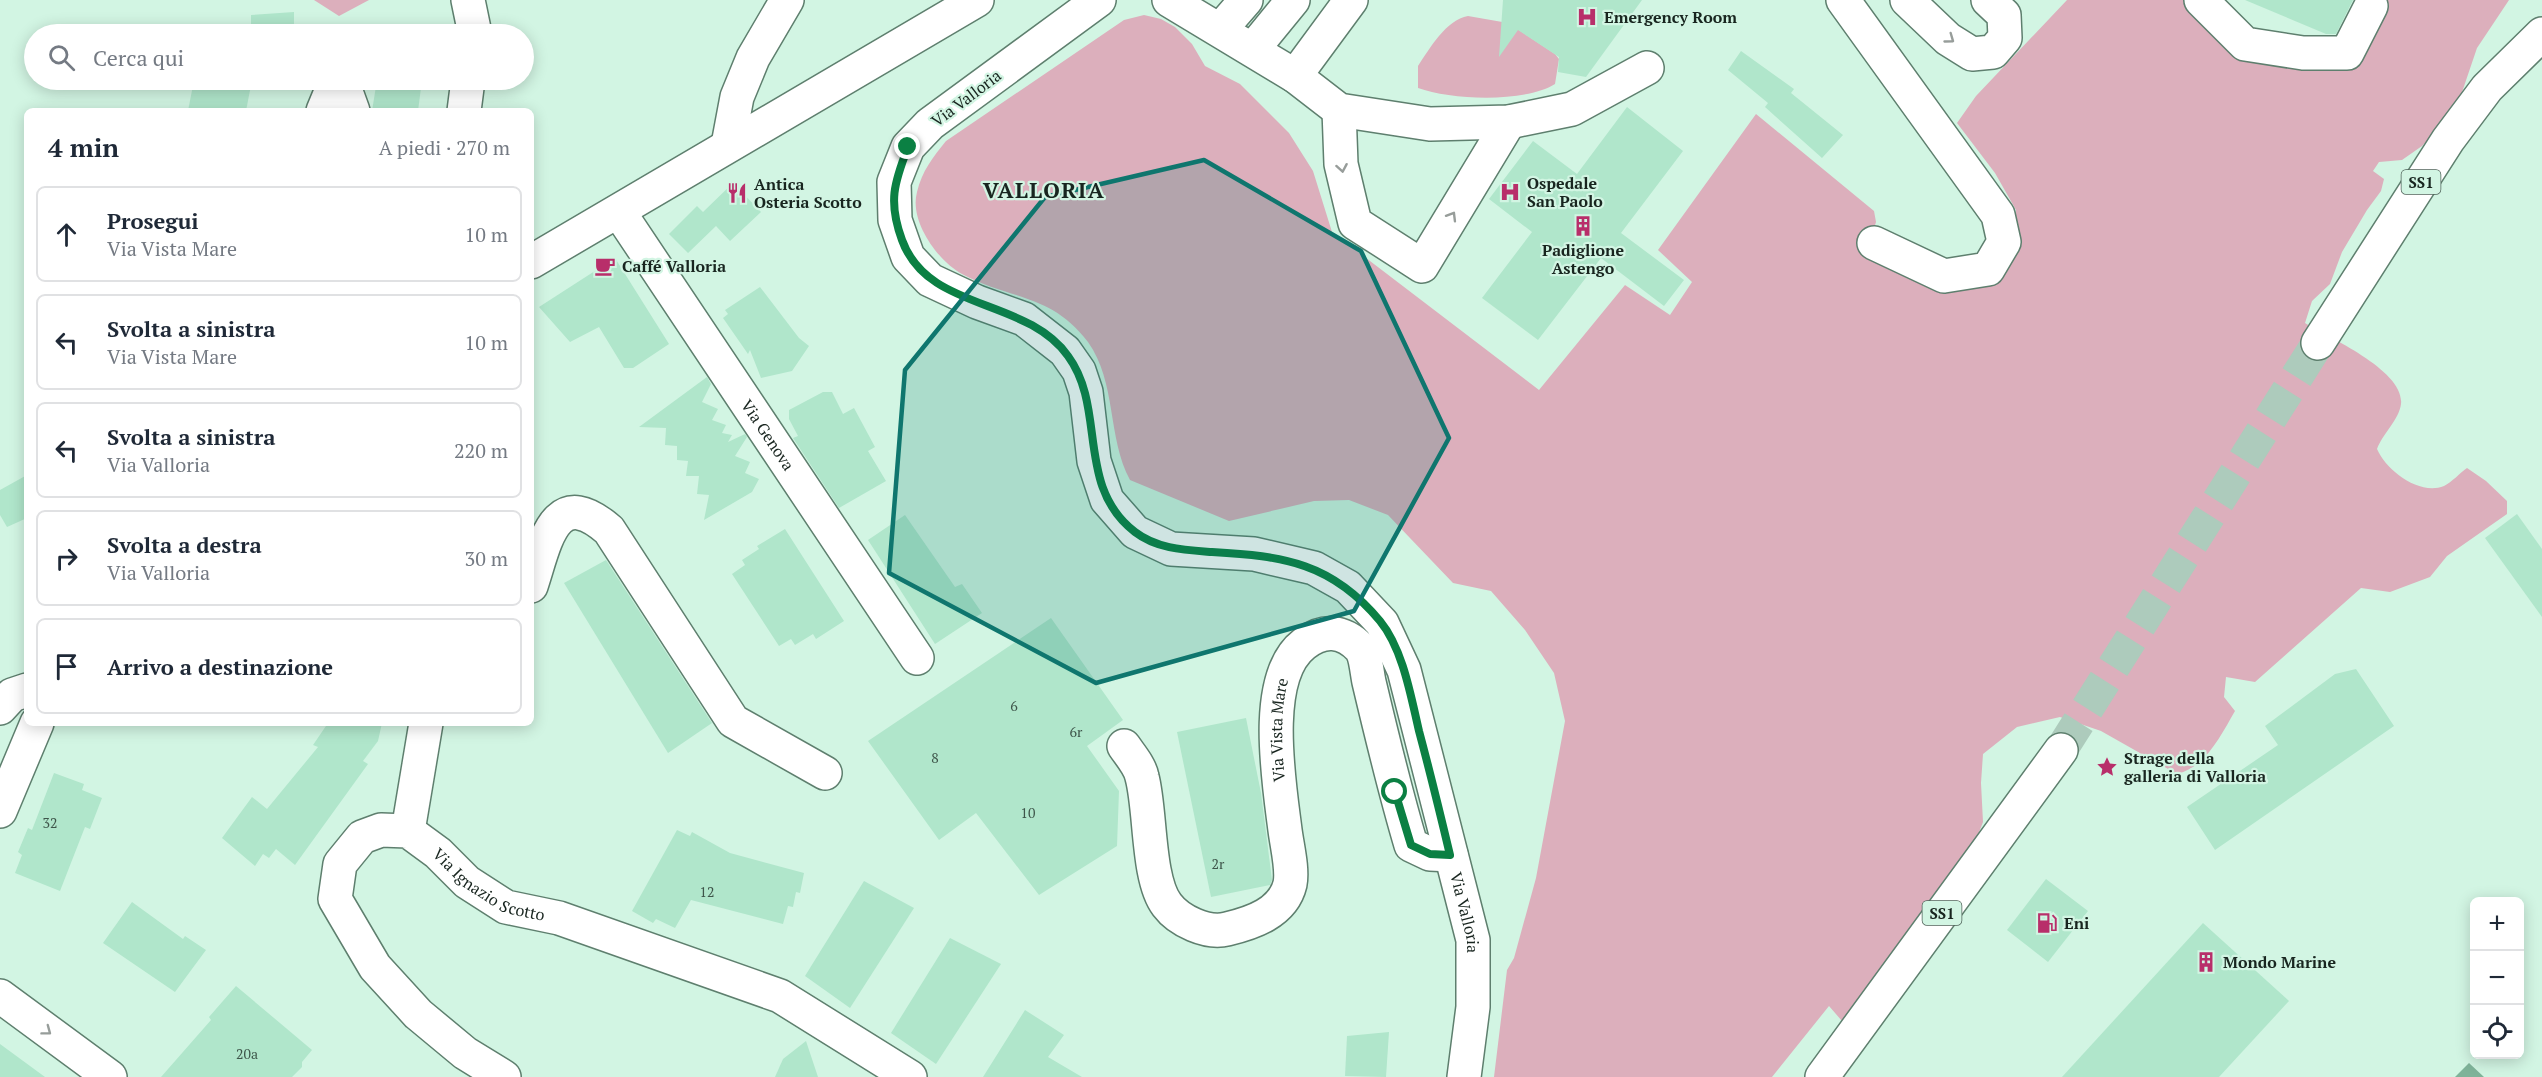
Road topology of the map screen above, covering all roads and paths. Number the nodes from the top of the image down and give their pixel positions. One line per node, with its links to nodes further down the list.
1 (468, 0): 14 (street)
2 (788, 0): 28 (street)
3 (977, 0): 28 (street)
4 (1099, 0): 44 (street, Via Valloria)
5 (1168, 0): 15 (street)
6 (1246, 0): 15 (street)
7 (1293, 0): 17 (street)
8 (1351, 0): 19 (street)
9 (1843, 0): 30 (street)
10 (1907, 0): 11 (street, one-way to 11)
11 (1988, 0)
12 (2201, 0): 13 (street)
13 (2371, 6)
14 (473, 24)
15 (1220, 30): 17 (street)
16 (2542, 34): 32 (street, SS1)
17 (1253, 49): 19 (street)
18 (1647, 68): 27 (street)
19 (1295, 76): 26 (street)
20 (332, 90): 23 (street)
21 (345, 90): 24 (street)
22 (467, 90): 25 (street)
23 (324, 108)
24 (351, 108)
25 (464, 108)
26 (1339, 110): 27 (street); 27 (street, one-way to 27)
27 (1509, 122)
28 (728, 145): 29 (street)
29 (619, 212): 31 (street); 34 (street, Via Genova)
30 (1874, 243)
31 (534, 260)
32 (2318, 343)
33 (534, 577): 41 (street)
34 (917, 658)
35 (24, 691): 36 (street)
36 (0, 708)
37 (35, 726): 42 (street)
38 (426, 726): 43 (street)
39 (1124, 746): 44 (street, Via Vista Mare)
40 (2061, 750): 50 (street, SS1)
41 (825, 773)
42 (0, 811)
43 (408, 831): 47 (street); 48 (street, Via Ignazio Scotto)
44 (1450, 855): 49 (street, Via Valloria)
45 (0, 996): 46 (street, one-way to 46)
46 (110, 1077)
47 (504, 1077)
48 (909, 1077)
49 (1464, 1077)
50 (1822, 1077)

